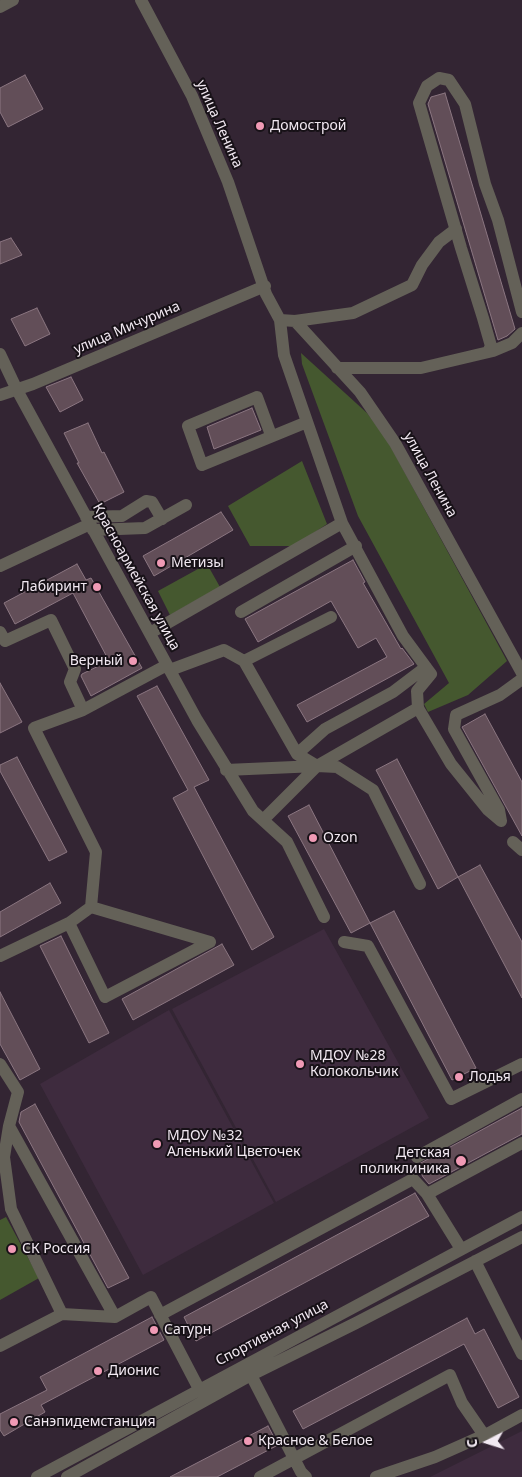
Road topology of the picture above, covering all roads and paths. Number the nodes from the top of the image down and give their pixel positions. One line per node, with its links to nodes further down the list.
1 (13, 0): 3 (street)
2 (141, 0): 5 (street, улица Ленина)
3 (0, 7)
4 (456, 229): 6 (street); 8 (street); 10 (street)
5 (265, 286): 7 (street, улица Ленина); 13 (street, улица Мичурина)
6 (522, 312)
7 (280, 320): 8 (street); 15 (street, улица Ленина)
8 (295, 321): 12 (street, улица Ленина)
9 (522, 333): 10 (street)
10 (488, 352): 12 (street)
11 (0, 354): 13 (street, Красноармейская улица)
12 (337, 368): 30 (street, улица Ленина)
13 (17, 390): 14 (street, улица Мичурина); 20 (street, Красноармейская улица)
14 (0, 395)
15 (307, 422): 16 (street); 19 (street, улица Ленина)
16 (271, 435): 16 (street)
17 (186, 505): 18 (street)
18 (162, 519): 20 (street); 20 (street)
19 (342, 522): 21 (street, улица Ленина); 26 (street)
20 (90, 524): 22 (street); 26 (street, Красноармейская улица)
21 (356, 546): 23 (street); 28 (street, улица Ленина)
22 (0, 566)
23 (241, 612)
24 (331, 617): 27 (street)
25 (0, 632): 33 (street)
26 (150, 633): 29 (street, Красноармейская улица)
27 (244, 661): 29 (street); 34 (street)
28 (426, 667): 32 (street); 34 (street)
29 (169, 668): 33 (street); 36 (street, Красноармейская улица)
30 (522, 673)
31 (522, 679): 32 (street)
32 (418, 708): 35 (street)
33 (83, 710): 39 (street)
34 (297, 754): 35 (street)
35 (317, 766): 36 (street); 37 (street); 38 (street)
36 (226, 770): 37 (street, Красноармейская улица)
37 (263, 820): 40 (street, Красноармейская улица)
38 (420, 884)
39 (91, 907): 41 (street); 41 (street)
40 (324, 917)
41 (69, 923): 43 (street)
42 (344, 942): 45 (street)
43 (0, 956)
44 (0, 1064): 47 (street)
45 (522, 1064)
46 (522, 1099): 49 (street)
47 (9, 1126): 55 (street); 57 (street)
48 (522, 1142): 50 (street)
49 (417, 1157)
50 (427, 1194): 53 (street); 56 (street)
51 (522, 1217): 53 (street, Спортивная улица)
52 (522, 1237): 54 (street, Спортивная улица)
53 (461, 1250): 61 (street, Спортивная улица)
54 (475, 1261): 59 (street); 60 (street, Спортивная улица)
55 (62, 1314): 57 (street); 58 (street)
56 (160, 1315): 57 (street); 61 (street)
57 (115, 1317)
58 (0, 1346)
59 (522, 1354)
60 (251, 1375): 64 (street); 66 (street, Спортивная улица)
61 (199, 1389): 65 (street, Спортивная улица)
62 (522, 1415): 63 (street)
63 (484, 1435): 64 (street); 69 (street)
64 (294, 1459): 67 (street); 68 (street)
65 (38, 1477)
66 (67, 1477)
67 (260, 1477)
68 (306, 1477)
69 (376, 1477)

